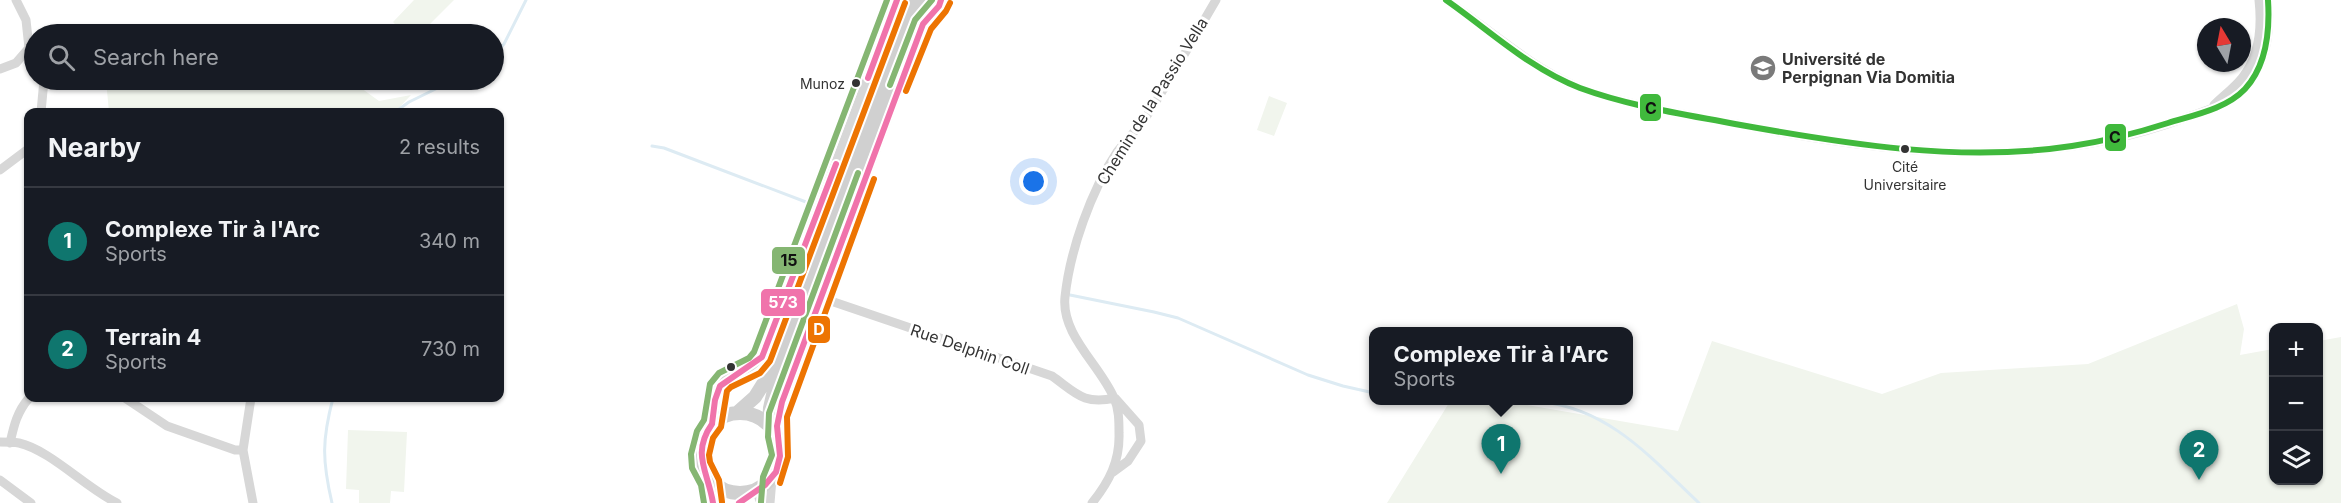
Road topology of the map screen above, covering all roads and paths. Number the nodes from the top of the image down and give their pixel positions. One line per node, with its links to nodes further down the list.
1 (16, 0): 10 (street)
2 (897, 0): 24 (street)
3 (909, 0): 23 (main road)
4 (920, 0): 25 (main road)
5 (1216, 0): 19 (street, Chemin de la Passio Vella)
6 (1446, 0): 15 (street)
7 (2259, 0): 15 (street)
8 (2268, 0): 15 (street)
9 (940, 3): 18 (street)
10 (27, 24)
11 (24, 56): 12 (street)
12 (0, 69)
13 (43, 90): 14 (street)
14 (41, 108)
15 (2211, 109)
16 (24, 152): 17 (street)
17 (0, 170)
18 (822, 298): 19 (street, Rue Delphin Coll); 26 (street)
19 (1114, 398): 29 (street, Chemin de la Passio Vella); 29 (street)
20 (25, 402): 27 (street)
21 (131, 402): 28 (street)
22 (250, 402): 28 (street)
23 (737, 413): 24 (main road); 25 (main road)
24 (712, 424): 32 (main road)
25 (769, 424): 26 (main road)
26 (777, 437): 30 (main road)
27 (5, 442): 35 (street)
28 (243, 450): 36 (street)
29 (1113, 472): 40 (street, Chemin de la Passio Vella)
30 (772, 479): 33 (main road); 39 (street)
31 (0, 480): 34 (street)
32 (710, 482): 33 (main road); 37 (main road)
33 (756, 495): 38 (main road)
34 (31, 503)
35 (117, 503)
36 (253, 503)
37 (713, 503)
38 (739, 503)
39 (770, 503)
40 (1092, 503)

